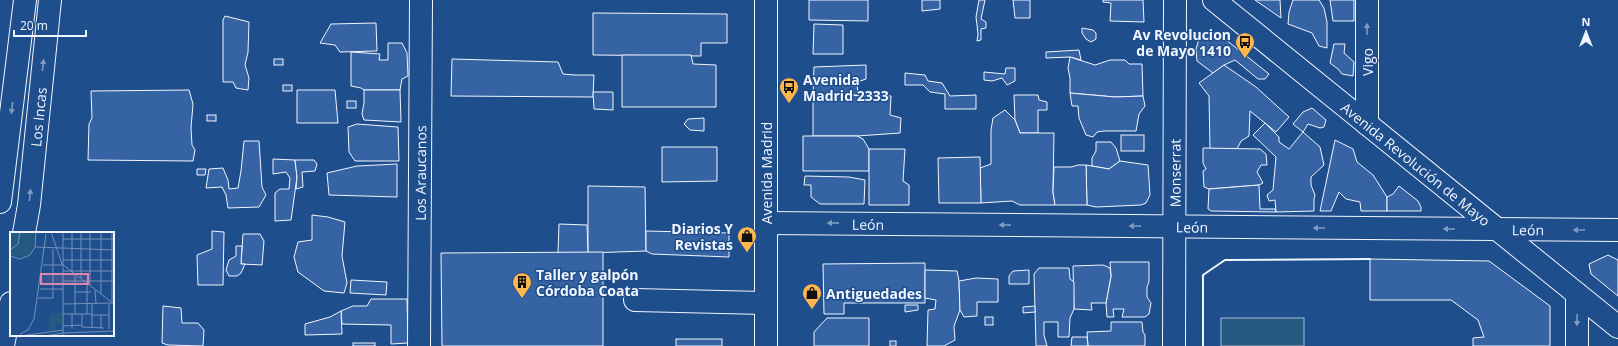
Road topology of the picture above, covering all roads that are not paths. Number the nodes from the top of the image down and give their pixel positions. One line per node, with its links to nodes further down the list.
1 (25, 0): 9 (street, Los Incas, one-way to 9)
2 (50, 0): 14 (street, Los Incas, one-way to 2)
3 (421, 0): 21 (street, Los Araucanos)
4 (766, 0): 10 (street, Avenida Madrid)
5 (1174, 0): 11 (street, Monserrat)
6 (1214, 0): 8 (street, Avenida Revolución de Mayo)
7 (1367, 0): 8 (street, Vigo, one-way to 7)
8 (1367, 124): 12 (street, Avenida Revolución de Mayo)
9 (0, 202)
10 (766, 223): 11 (street, León, one-way to 10); 17 (street, Avenida Madrid)
11 (1174, 226): 12 (street, León, one-way to 11); 23 (street, Monserrat)
12 (1497, 229): 13 (street, León, one-way to 12); 15 (street, Avenida Revolución de Mayo)
13 (1618, 230)
14 (24, 232)
15 (1577, 294): 19 (street, Avenida Revolución de Mayo); 24 (street, one-way to 24)
16 (635, 300): 17 (street)
17 (766, 303): 22 (street, Avenida Madrid)
18 (10, 309): 20 (street)
19 (1618, 327)
20 (3, 346)
21 (419, 346)
22 (766, 346)
23 (1174, 346)
24 (1577, 346)

